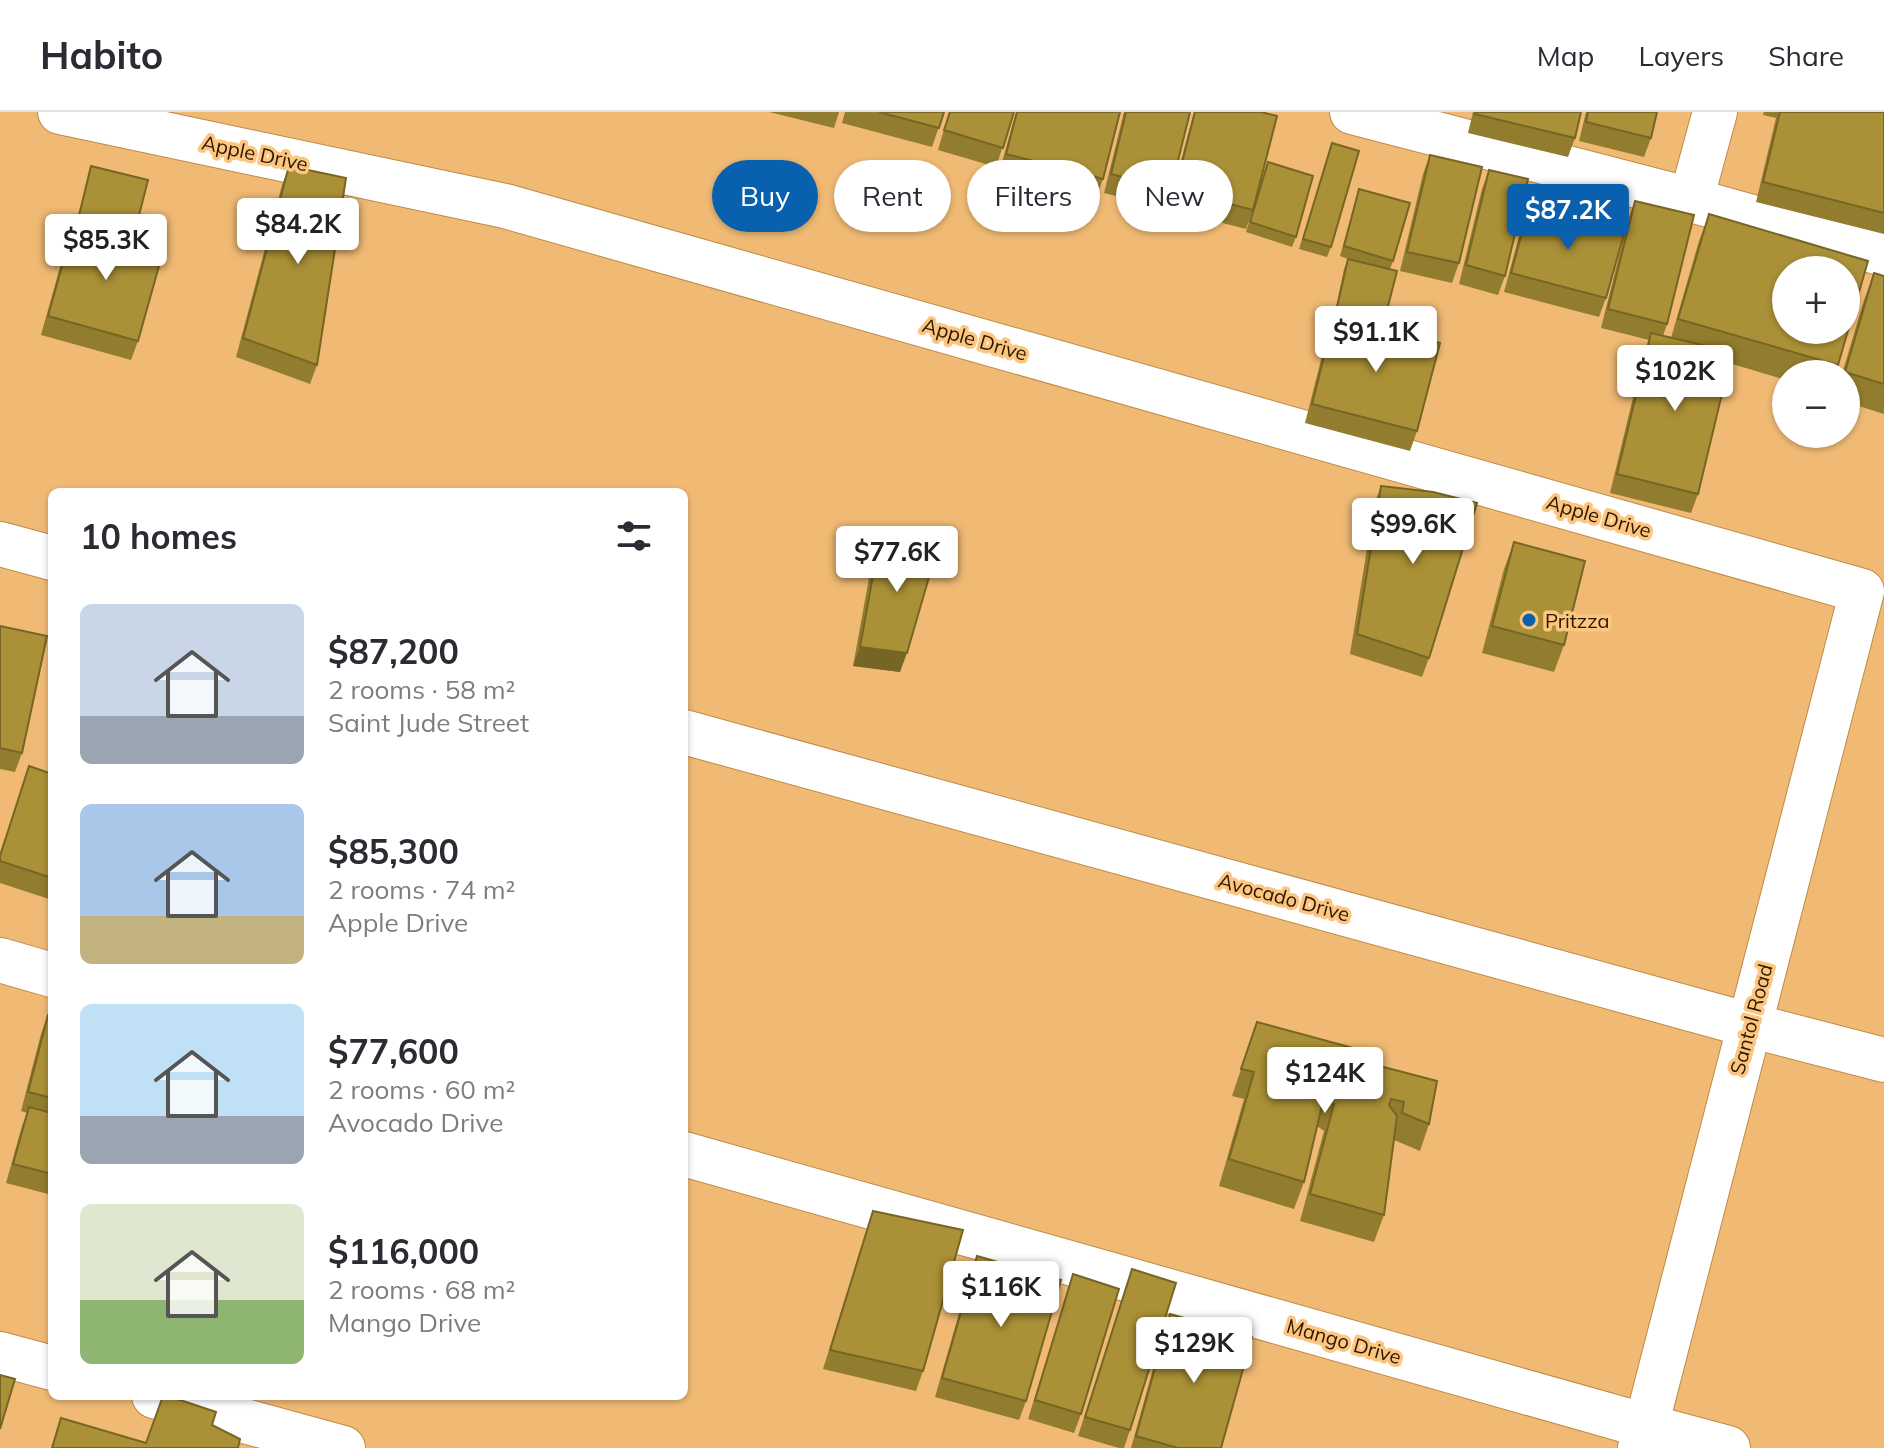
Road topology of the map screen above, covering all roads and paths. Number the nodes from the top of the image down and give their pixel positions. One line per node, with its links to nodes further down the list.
1 (60, 112): 9 (street, Apple Drive)
2 (1352, 112): 4 (street)
3 (1715, 112): 5 (street)
4 (1442, 123): 5 (street)
5 (1691, 200): 6 (street)
6 (1884, 254)
7 (0, 544): 8 (street)
8 (48, 557)
9 (1873, 593): 13 (street, Santol Road)
10 (688, 733): 13 (street, Avocado Drive)
11 (0, 960): 12 (street)
12 (48, 974)
13 (1749, 1025): 14 (street, Avocado Drive); 19 (street, Santol Road)
14 (1884, 1060)
15 (688, 1155): 19 (street, Mango Drive)
16 (0, 1354): 17 (street)
17 (48, 1367)
18 (169, 1400): 20 (street)
19 (1643, 1437): 21 (street, Mango Drive)
20 (343, 1448)
21 (1728, 1448)

